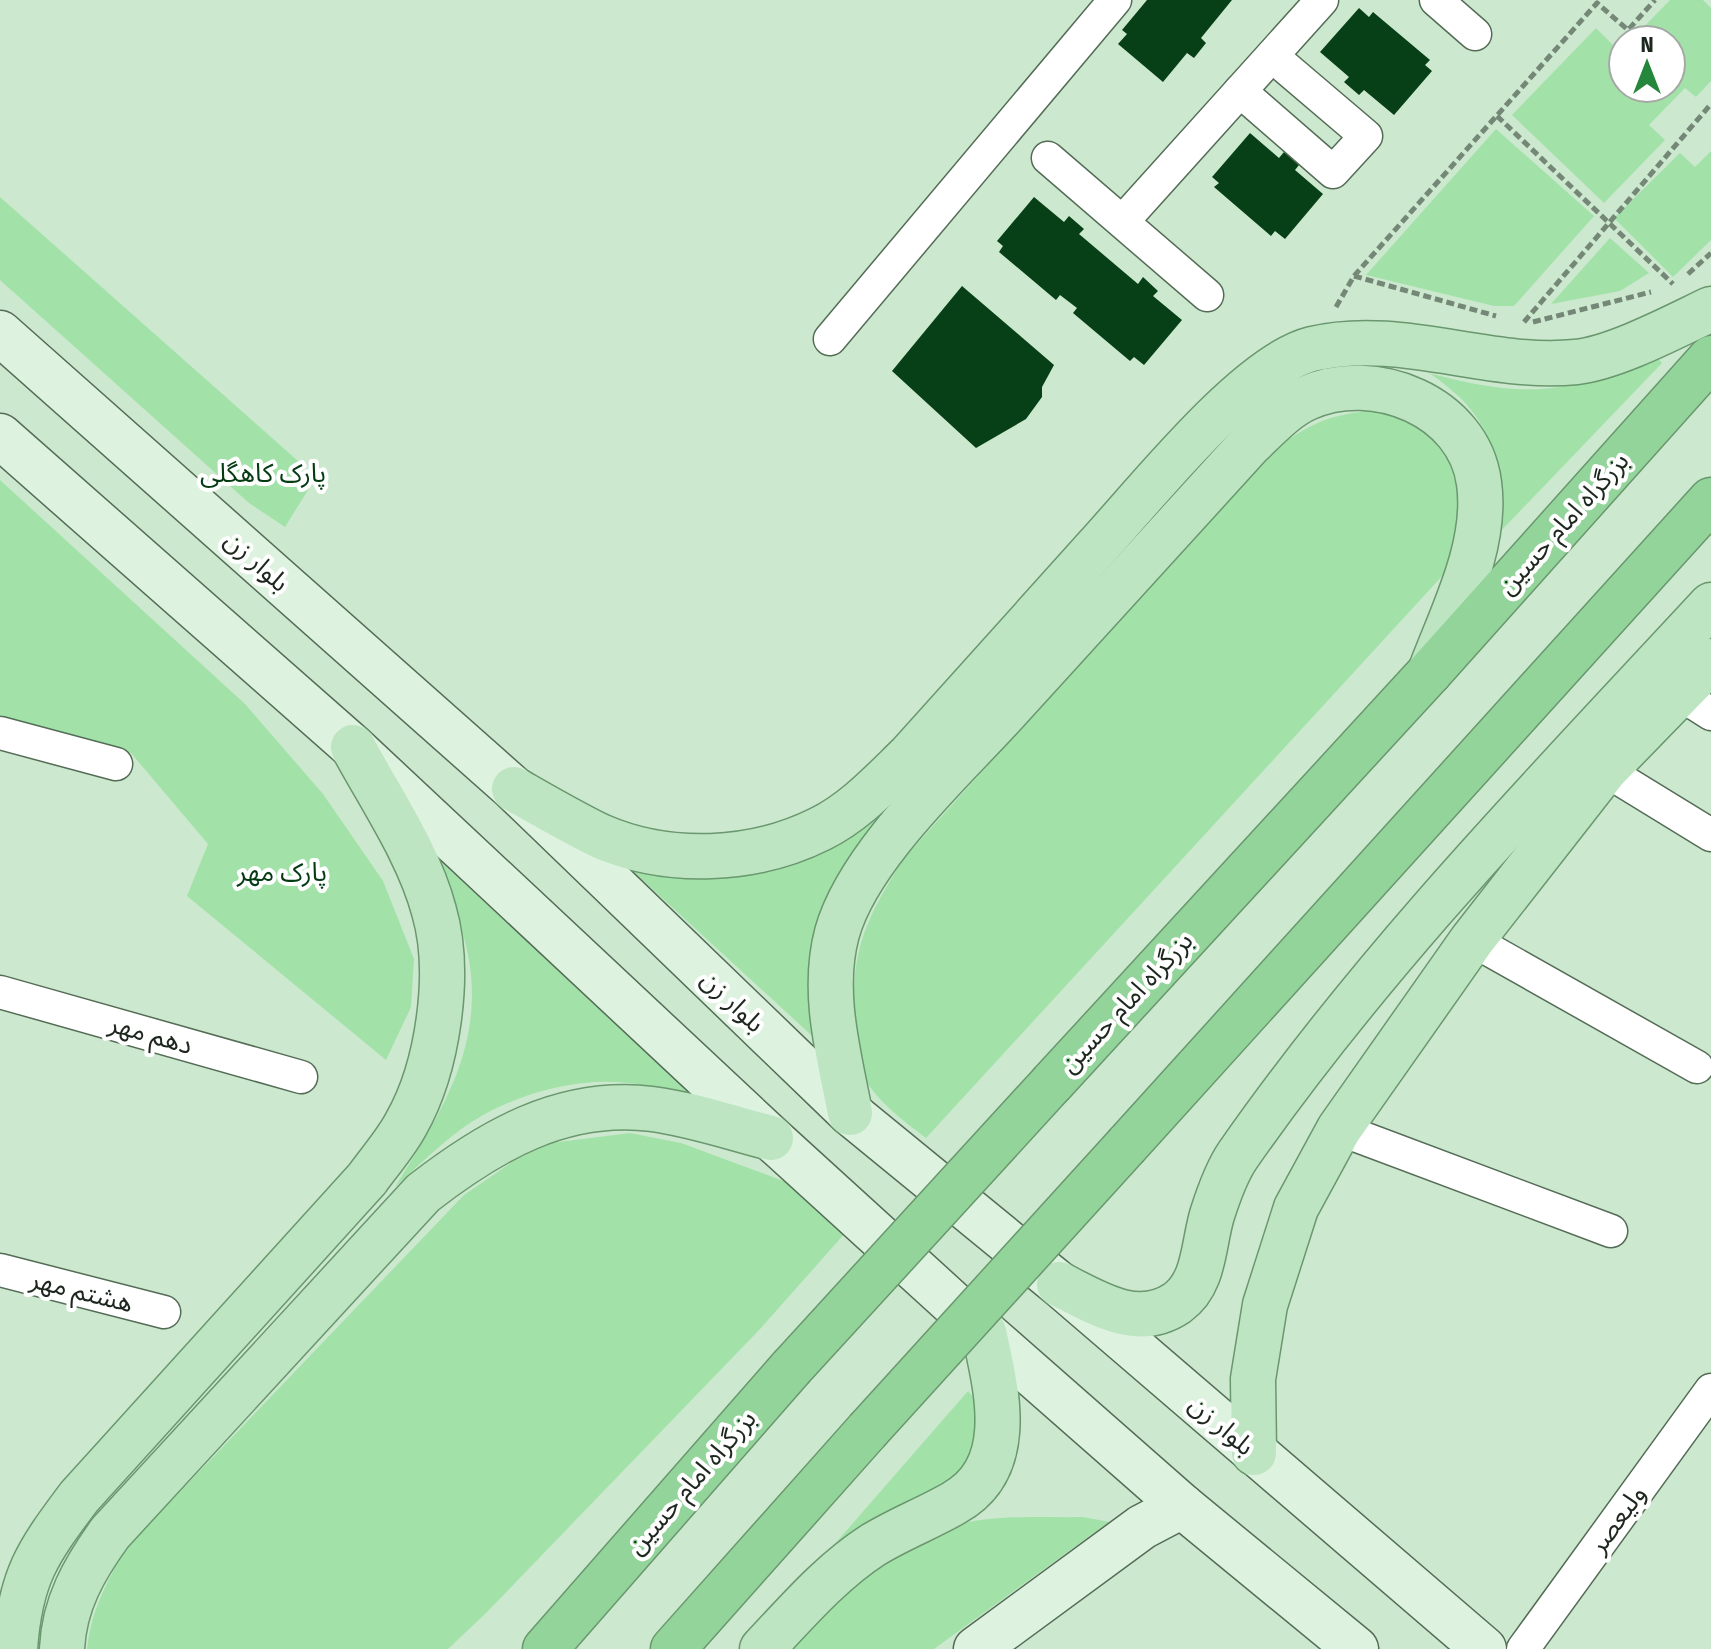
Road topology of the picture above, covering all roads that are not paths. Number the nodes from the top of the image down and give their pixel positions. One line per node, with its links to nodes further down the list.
1 (1115, 0): 12 (street)
2 (1322, 0): 5 (street)
3 (1436, 0): 4 (street)
4 (1475, 34)
5 (1272, 56): 6 (street); 6 (street)
6 (1240, 91): 8 (street)
7 (1048, 158): 8 (street)
8 (1123, 221): 9 (street)
9 (1207, 295)
10 (1711, 309): 24 (main road)
11 (0, 333): 24 (main road, بلوار زن)
12 (830, 339)
13 (1711, 358): 18 (highway, بزرگراه امام حسین)
14 (0, 436): 21 (main road)
15 (1711, 500): 45 (highway, bridge)
16 (1711, 605): 35 (main road)
17 (1711, 661): 19 (main road)
18 (1430, 672): 30 (main road); 42 (highway, بزرگراه امام حسین, bridge)
19 (1695, 703): 23 (main road)
20 (0, 733): 22 (street)
21 (353, 747): 32 (main road); 43 (main road)
22 (116, 764)
23 (1605, 770): 25 (street); 26 (main road)
24 (514, 789): 30 (main road, بلوار زن)
25 (1711, 835)
26 (1472, 940): 28 (street); 31 (main road)
27 (0, 992): 29 (street, دهم مهر)
28 (1697, 1067)
29 (301, 1077)
30 (850, 1113): 35 (main road, بلوار زن)
31 (1339, 1129): 33 (street); 39 (main road)
32 (771, 1138): 37 (main road); 44 (main road)
33 (1611, 1231)
34 (0, 1270): 36 (street, هشتم مهر)
35 (1059, 1284): 39 (main road, بلوار زن)
36 (164, 1312)
37 (984, 1332): 40 (main road); 46 (main road)
38 (1711, 1390): 50 (street, ولیعصر)
39 (1254, 1453): 49 (main road, بلوار زن)
40 (1182, 1506): 41 (main road); 47 (main road)
41 (1319, 1631): 48 (main road)
42 (546, 1643)
43 (15, 1649)
44 (62, 1649)
45 (673, 1649)
46 (762, 1649)
47 (976, 1649)
48 (1356, 1649)
49 (1484, 1649)
50 (1523, 1649)

